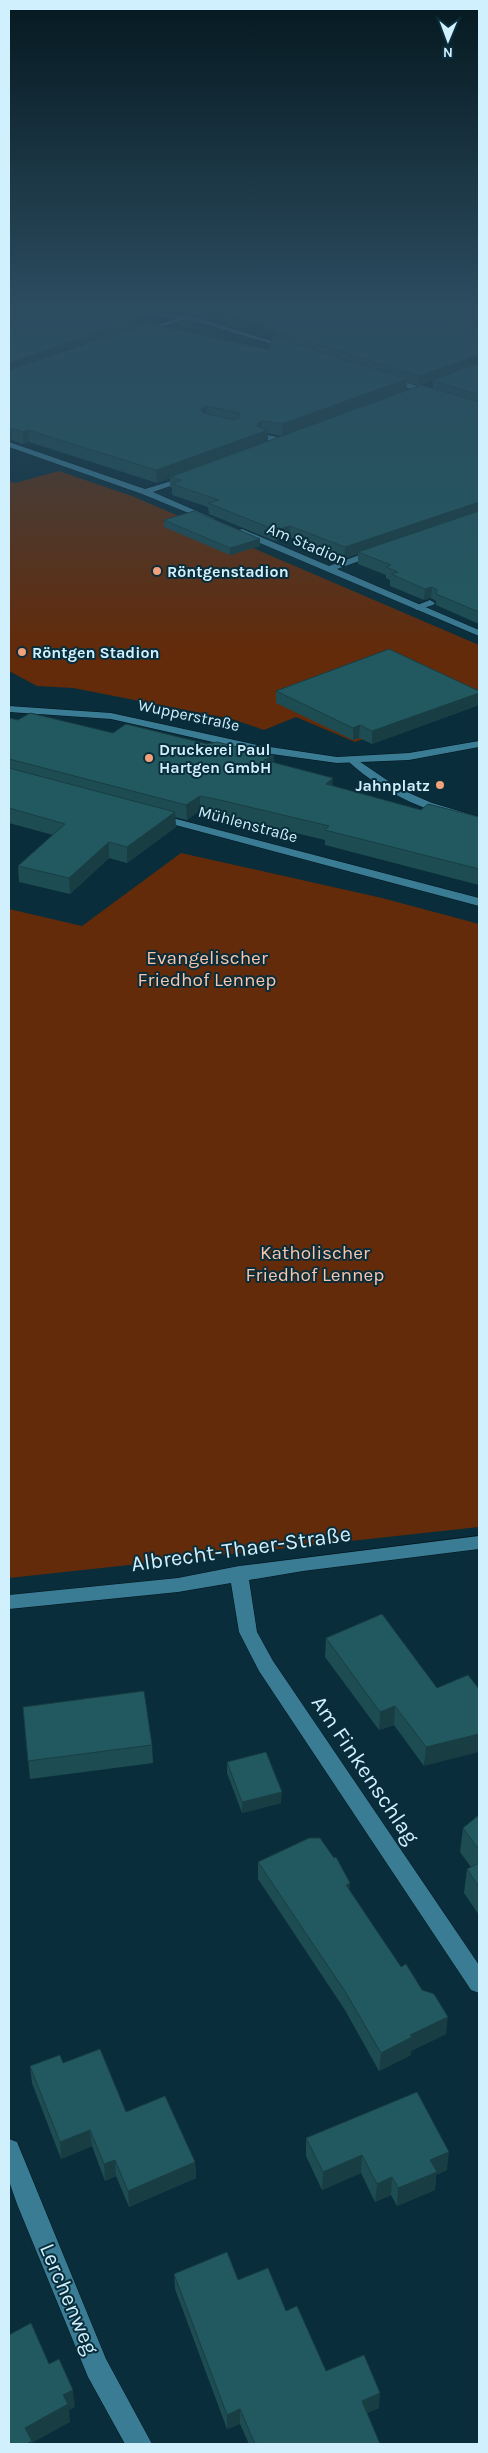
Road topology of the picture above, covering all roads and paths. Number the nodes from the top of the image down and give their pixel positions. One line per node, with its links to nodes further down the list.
1 (263, 436): 3 (street)
2 (292, 438): 3 (street)
3 (283, 441): 5 (street)
4 (9, 444): 7 (street)
5 (269, 447)
6 (198, 473): 7 (street)
7 (144, 492): 8 (street)
8 (216, 521)
9 (234, 529): 11 (street, Am Stadion)
10 (385, 549): 11 (street)
11 (328, 569): 13 (street, Am Stadion)
12 (430, 602): 13 (street)
13 (417, 607): 14 (street, Am Stadion)
14 (479, 634)
15 (9, 709): 17 (street, Wupperstraße)
16 (479, 744): 17 (street, Wupperstraße)
17 (353, 760): 19 (street)
18 (143, 813): 20 (street, Mühlenstraße)
19 (479, 821)
20 (479, 902)
21 (479, 1542): 22 (street, Albrecht-Thaer-Straße)
22 (239, 1573): 23 (street, Albrecht-Thaer-Straße); 24 (street, Am Finkenschlag)
23 (9, 1602)
24 (479, 1983)
25 (9, 2150): 26 (street, Lerchenweg)
26 (139, 2444)

